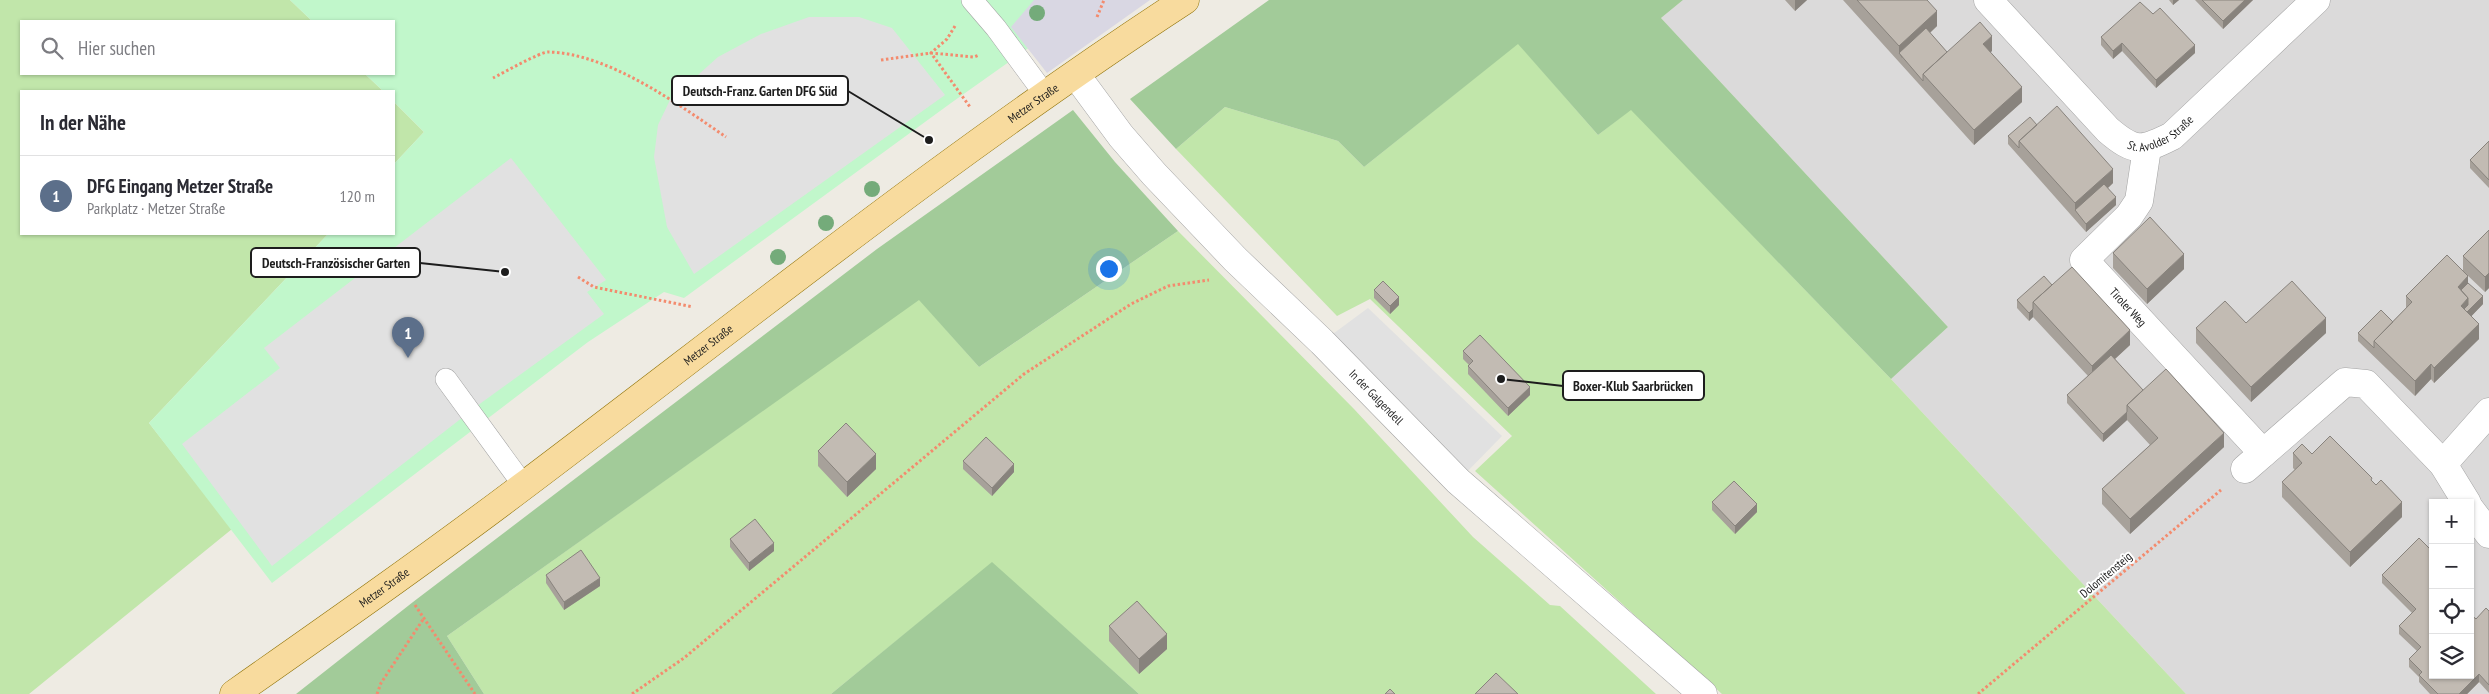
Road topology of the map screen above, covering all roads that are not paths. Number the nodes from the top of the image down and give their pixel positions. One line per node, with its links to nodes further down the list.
1 (972, 0): 6 (lane)
2 (1185, 0): 5 (main road, Metzer Straße)
3 (1988, 0): 7 (street, St. Avolder Straße)
4 (2316, 0): 7 (street, St. Avolder Straße)
5 (1076, 75): 6 (main road, Metzer Straße); 16 (street, In der Galgendell)
6 (1046, 96): 11 (main road, Metzer Straße)
7 (2147, 148): 10 (street, Tiroler Weg)
8 (446, 379): 11 (lane)
9 (2489, 412): 10 (street)
10 (2442, 464): 12 (street)
11 (524, 486): 15 (main road, Metzer Straße)
12 (2464, 499)
13 (2474, 514): 14 (street)
14 (2489, 534)
15 (234, 694)
16 (1703, 694)

